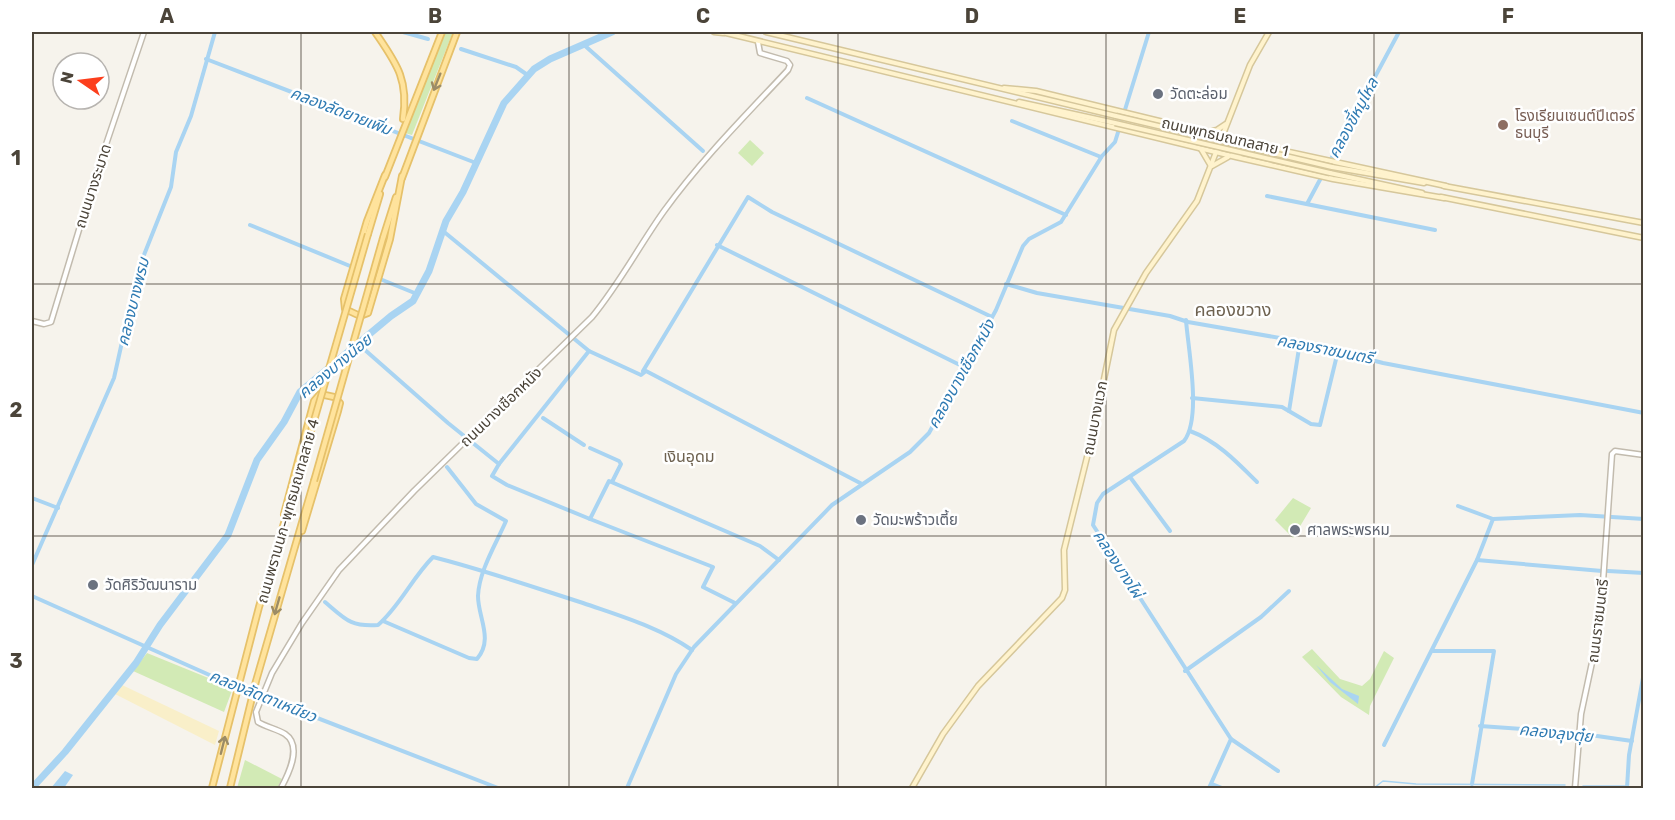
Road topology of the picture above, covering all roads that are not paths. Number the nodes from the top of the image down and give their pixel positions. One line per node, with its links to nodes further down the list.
1 (144, 32): 30 (street, ถนนบางระมาด)
2 (375, 32): 14 (main road)
3 (442, 32): 14 (main road, ถนนพรานนก-พุทธมณฑลสาย 4)
4 (459, 32): 25 (main road, ถนนพรานนก-พุทธมณฑลสาย 4, one-way to 25)
5 (714, 32): 6 (main road, ถนนพุทธมณฑลสาย 1)
6 (724, 32): 9 (main road, ถนนพุทธมณฑลสาย 1)
7 (766, 32): 10 (main road, ถนนพุทธมณฑลสาย 1)
8 (1269, 32): 12 (main road, ถนนบางแวก)
9 (758, 42): 11 (main road, ถนนพุทธมณฑลสาย 1); 36 (street, ถนนบางเชือกหนัง)
10 (1004, 88): 13 (main road, ถนนพุทธมณฑลสาย 1); 26 (main road, ถนนพุทธมณฑลสาย 1, bridge)
11 (1009, 101): 17 (main road, ถนนพุทธมณฑลสาย 1); 27 (main road, ถนนพุทธมณฑลสาย 1, bridge)
12 (1229, 121): 15 (main road); 16 (main road, ถนนบางแวก)
13 (1178, 125): 15 (main road, ถนนพุทธมณฑลสาย 1); 17 (main road)
14 (402, 128): 24 (main road, ถนนพรานนก-พุทธมณฑลสาย 4)
15 (1207, 132): 16 (main road, ถนนพุทธมณฑลสาย 1)
16 (1222, 136): 18 (main road, ถนนพุทธมณฑลสาย 1); 20 (main road, ถนนบางแวก)
17 (1180, 143): 19 (main road, ถนนพุทธมณฑลสาย 1)
18 (1254, 144): 22 (main road); 26 (main road, ถนนพุทธมณฑลสาย 1)
19 (1199, 148): 20 (main road, ถนนพุทธมณฑลสาย 1); 23 (main road)
20 (1216, 152): 21 (main road, ถนนพุทธมณฑลสาย 1); 23 (main road, ถนนบางแวก)
21 (1236, 157): 22 (main road, ถนนพุทธมณฑลสาย 1); 23 (main road)
22 (1248, 160): 27 (main road, ถนนพุทธมณฑลสาย 1)
23 (1211, 167): 37 (main road, ถนนบางแวก)
24 (385, 174): 25 (main road); 32 (main road, ถนนพรานนก-พุทธมณฑลสาย 4, bridge)
25 (402, 177): 33 (main road, ถนนพรานนก-พุทธมณฑลสาย 4, bridge)
26 (1446, 186): 28 (main road, ถนนพุทธมณฑลสาย 1)
27 (1444, 198): 29 (main road, ถนนพุทธมณฑลสาย 1)
28 (1644, 222)
29 (1644, 238)
30 (32, 321)
31 (1644, 456): 38 (street, ถนนราชมนตรี)
32 (283, 527): 33 (main road); 34 (main road, ถนนพรานนก-พุทธมณฑลสาย 4, one-way to 32)
33 (294, 550): 35 (main road, ถนนพรานนก-พุทธมณฑลสาย 4, one-way to 35)
34 (212, 789)
35 (230, 789)
36 (281, 789)
37 (912, 789)
38 (1575, 789)

